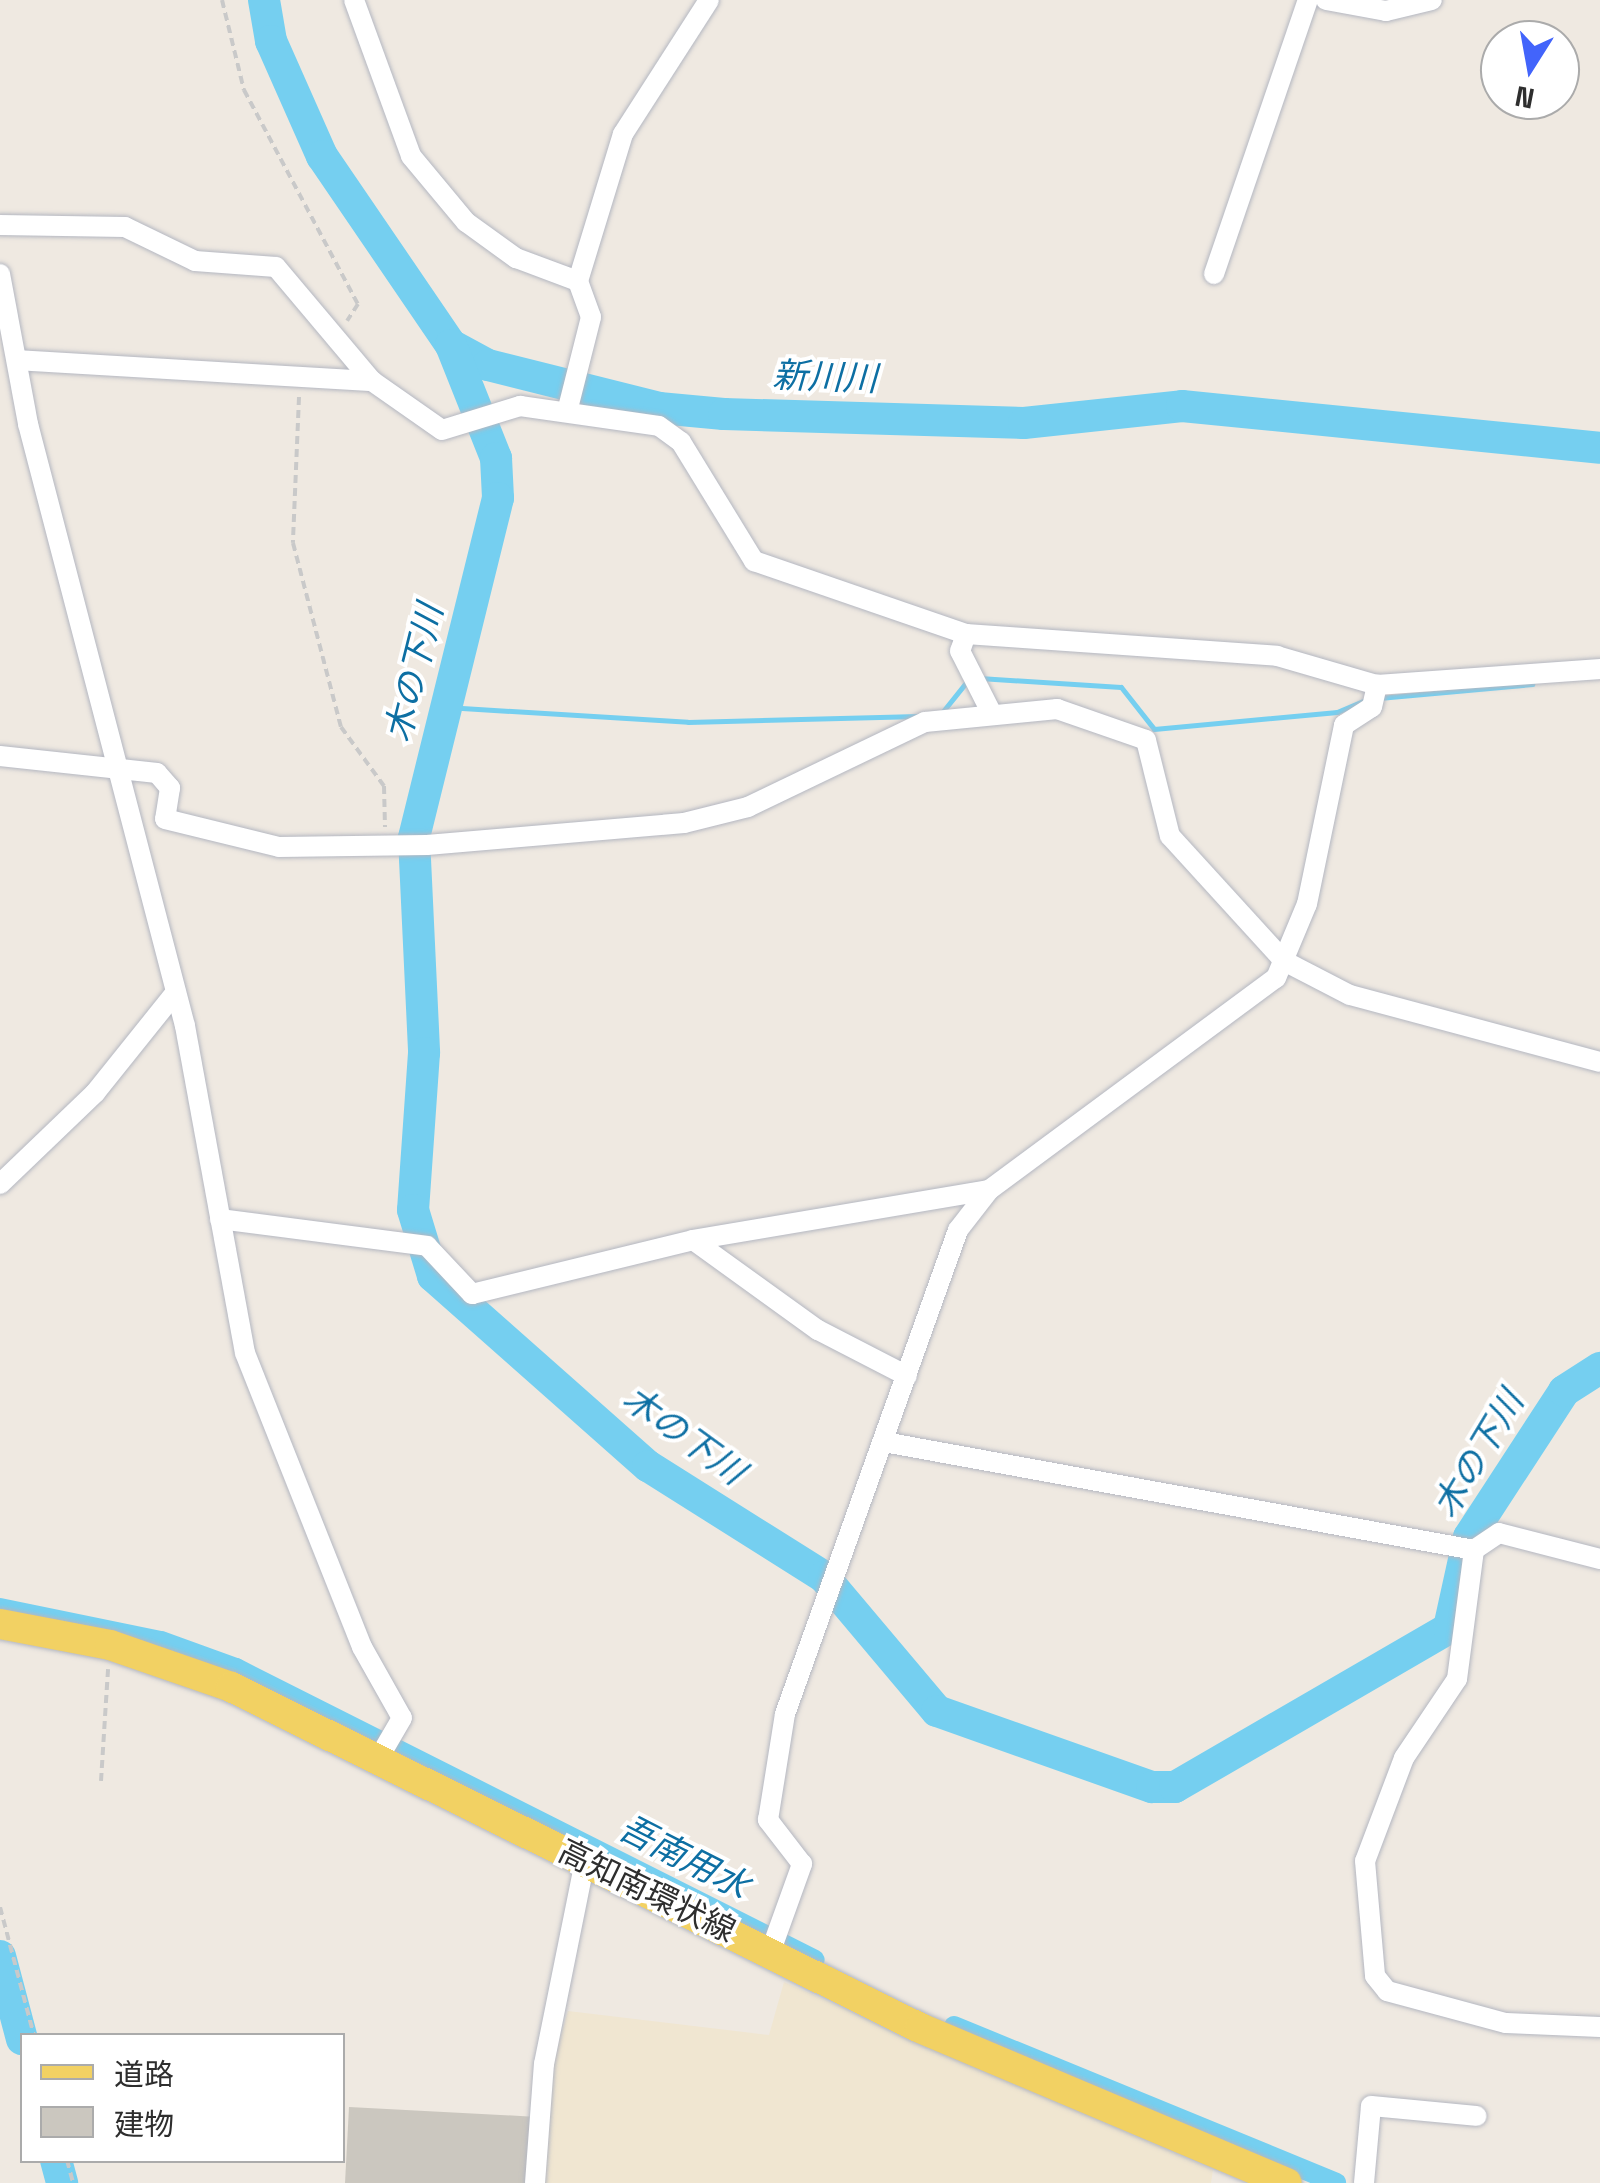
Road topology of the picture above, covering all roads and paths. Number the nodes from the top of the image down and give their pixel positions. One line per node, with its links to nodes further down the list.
1 (222, 0): 11 (path)
2 (354, 0): 10 (street)
3 (709, 0): 10 (street)
4 (1308, 0): 9 (street)
5 (1326, 0): 6 (street)
6 (1432, 0)
7 (0, 225): 11 (street)
8 (0, 274): 12 (street)
9 (1214, 274)
10 (578, 281): 15 (street)
11 (338, 334): 13 (street)
12 (16, 360): 14 (street); 21 (street)
13 (372, 381): 14 (street); 15 (street)
14 (300, 383): 22 (path)
15 (568, 407): 16 (street)
16 (966, 634): 18 (street); 19 (street)
17 (1600, 669): 18 (street)
18 (1374, 694): 23 (street)
19 (991, 712): 22 (street); 23 (street)
20 (0, 756): 21 (street)
21 (117, 767): 22 (street); 24 (street)
22 (394, 847)
23 (1284, 961): 25 (street); 27 (street)
24 (176, 992): 26 (street); 28 (street)
25 (1600, 1062)
26 (0, 1184)
27 (989, 1190): 29 (street); 30 (street)
28 (220, 1219): 29 (street); 36 (street)
29 (693, 1240): 30 (street)
30 (907, 1376): 31 (street)
31 (884, 1442): 32 (street); 40 (street)
32 (1468, 1548): 33 (street); 41 (street)
33 (1600, 1560)
34 (0, 1624): 35 (main road, 高知南環状線)
35 (110, 1645): 36 (main road, 高知南環状線); 37 (path)
36 (384, 1748): 38 (main road, 高知南環状線)
37 (101, 1780)
38 (585, 1860): 40 (main road, 高知南環状線); 44 (street)
39 (0, 1906): 42 (path)
40 (775, 1945): 45 (main road, 高知南環状線)
41 (1600, 2027)
42 (33, 2033)
43 (1476, 2116): 46 (street)
44 (535, 2183)
45 (1287, 2183)
46 (1364, 2183)

